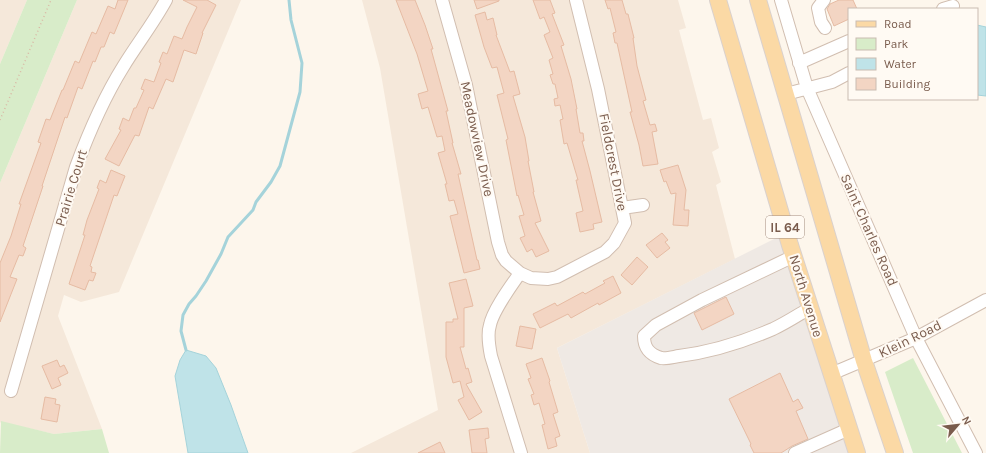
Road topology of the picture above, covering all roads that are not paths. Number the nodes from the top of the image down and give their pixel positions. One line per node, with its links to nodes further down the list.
1 (166, 0): 23 (street, Prairie Court)
2 (442, 0): 17 (street, Meadowview Drive)
3 (576, 0): 15 (street, Fieldcrest Drive)
4 (718, 0): 16 (main road, North Avenue / IL 64)
5 (758, 0): 13 (main road, IL 64)
6 (781, 0): 10 (street, Saint Charles Road)
7 (824, 0): 8 (street)
8 (825, 28)
9 (848, 41): 10 (street)
10 (799, 63): 12 (street, Saint Charles Road)
11 (848, 74): 12 (street)
12 (807, 88): 13 (street); 20 (street, Saint Charles Road)
13 (786, 94): 21 (main road, IL 64)
14 (643, 205): 15 (street)
15 (622, 208): 17 (street, Fieldcrest Drive)
16 (794, 256): 19 (main road, North Avenue / IL 64); 19 (street)
17 (520, 273): 25 (street)
18 (986, 300): 20 (street, Klein Road)
19 (810, 308): 22 (main road, North Avenue / IL 64)
20 (916, 338): 21 (street, Klein Road); 29 (street, Saint Charles Road)
21 (864, 360): 22 (street, Klein Road); 28 (main road, IL 64)
22 (832, 374): 24 (main road, North Avenue / IL 64)
23 (12, 391)
24 (849, 429): 26 (street); 27 (main road, North Avenue / IL 64)
25 (521, 453)
26 (795, 453)
27 (857, 453)
28 (895, 453)
29 (976, 453)

